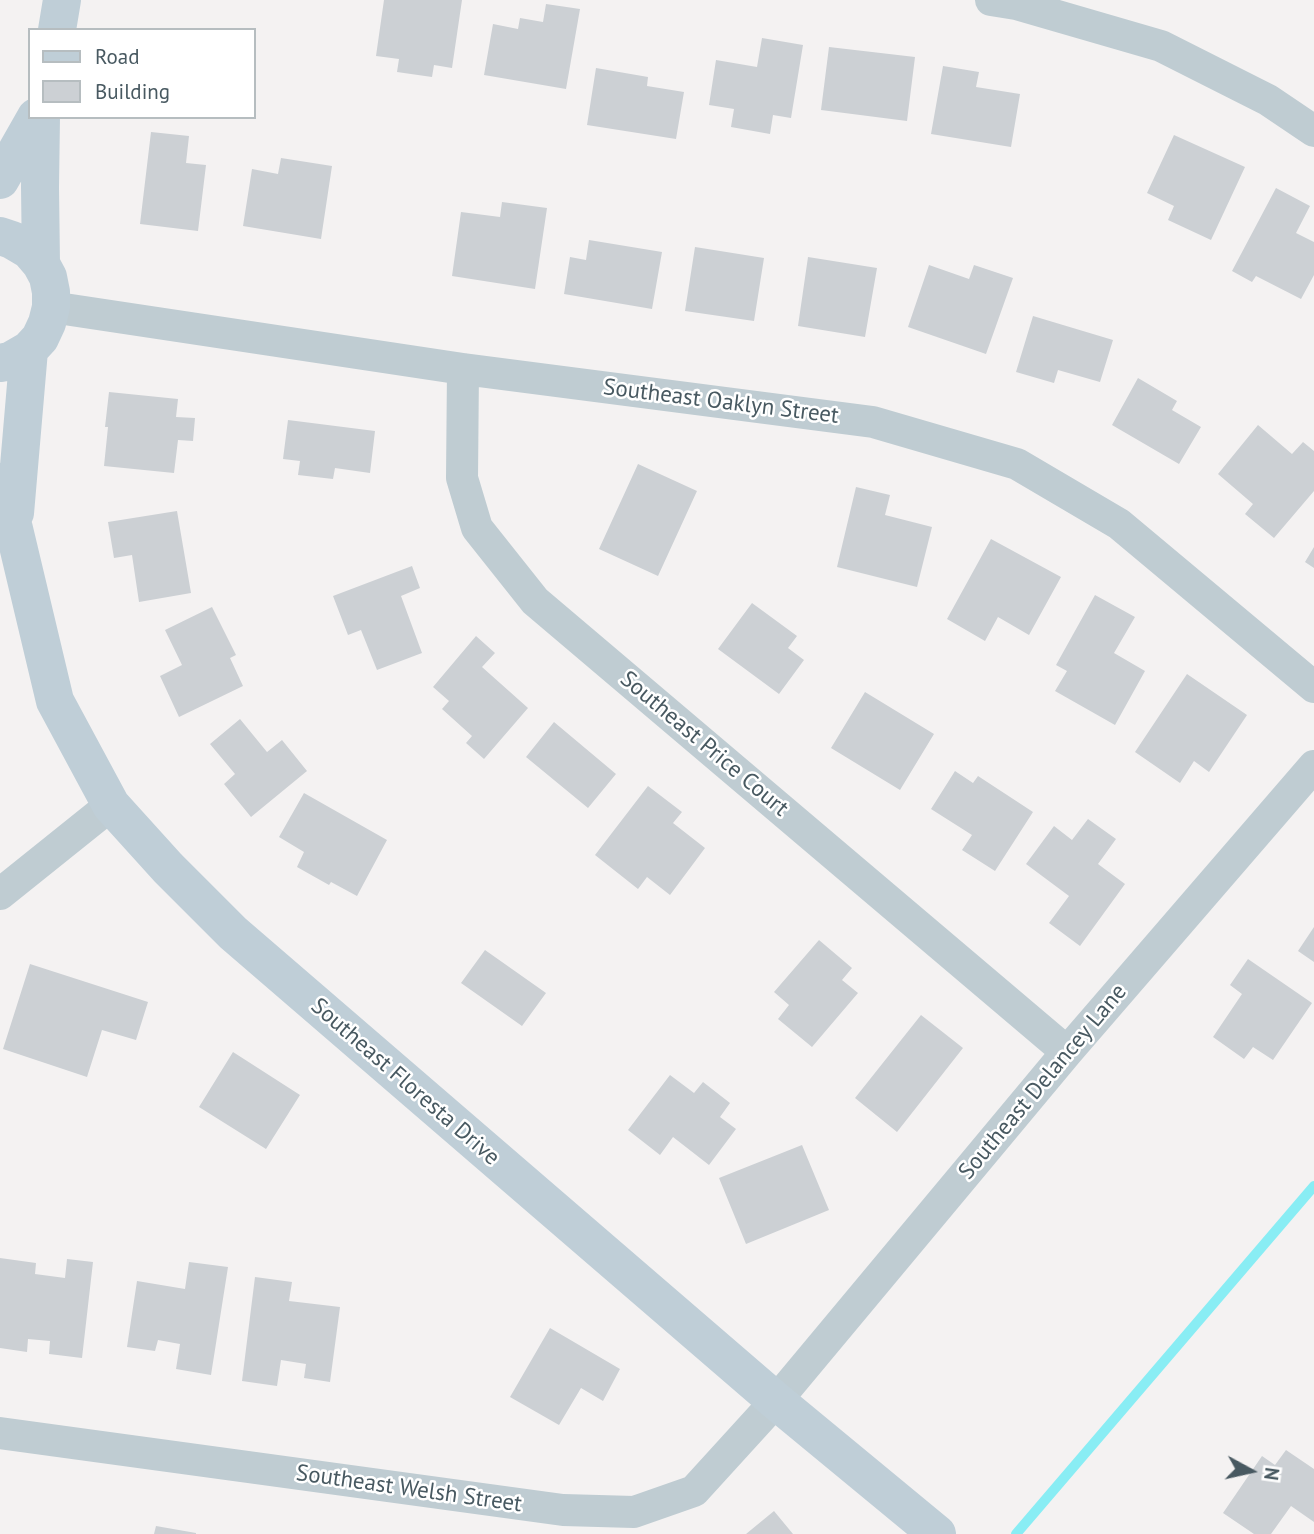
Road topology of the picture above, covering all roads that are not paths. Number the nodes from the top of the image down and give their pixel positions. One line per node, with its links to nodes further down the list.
1 (62, 0): 3 (street)
2 (990, 0): 6 (street)
3 (57, 28)
4 (38, 119): 7 (street)
5 (39, 119): 9 (street)
6 (1314, 131)
7 (0, 180)
8 (0, 236): 9 (street)
9 (41, 264): 10 (street)
10 (51, 307): 11 (street); 12 (street, Southeast Oaklyn Street)
11 (14, 357): 14 (street, Southeast Floresta Drive)
12 (463, 369): 15 (street, Southeast Oaklyn Street); 19 (street, Southeast Price Court)
13 (0, 482): 14 (street, Southeast Floresta Drive)
14 (14, 529): 17 (street, Southeast Floresta Drive)
15 (1314, 687)
16 (1314, 766): 19 (street, Southeast Delancey Lane)
17 (111, 804): 18 (street); 20 (street, Southeast Floresta Drive)
18 (0, 894)
19 (1067, 1052): 20 (street, Southeast Delancey Lane)
20 (776, 1401): 21 (street, Southeast Welsh Street); 22 (street, Southeast Floresta Drive)
21 (0, 1433)
22 (937, 1534)

